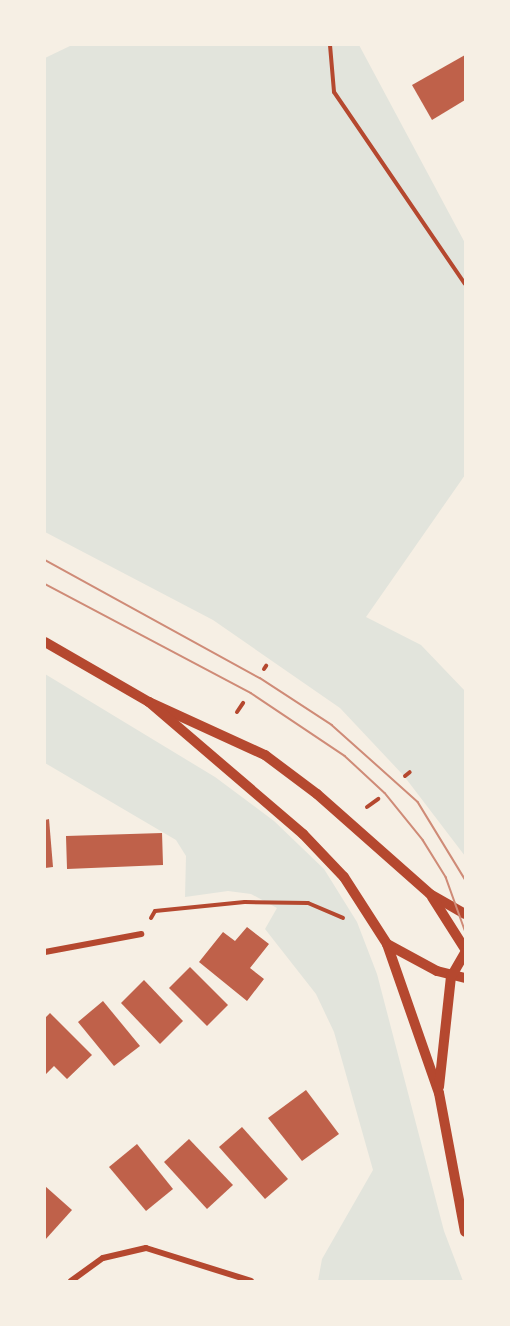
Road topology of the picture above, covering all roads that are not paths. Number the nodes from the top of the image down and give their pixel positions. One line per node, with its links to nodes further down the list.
1 (45, 642): 2 (street)
2 (149, 702): 3 (street); 6 (street)
3 (430, 894): 4 (street); 7 (street)
4 (465, 914)
5 (141, 934): 8 (street)
6 (387, 944): 9 (street); 11 (street)
7 (465, 951): 9 (street)
8 (45, 952)
9 (451, 977): 10 (street); 11 (street)
10 (465, 978)
11 (439, 1093): 12 (street)
12 (465, 1232)
13 (70, 1281): 14 (street)
14 (251, 1281)

